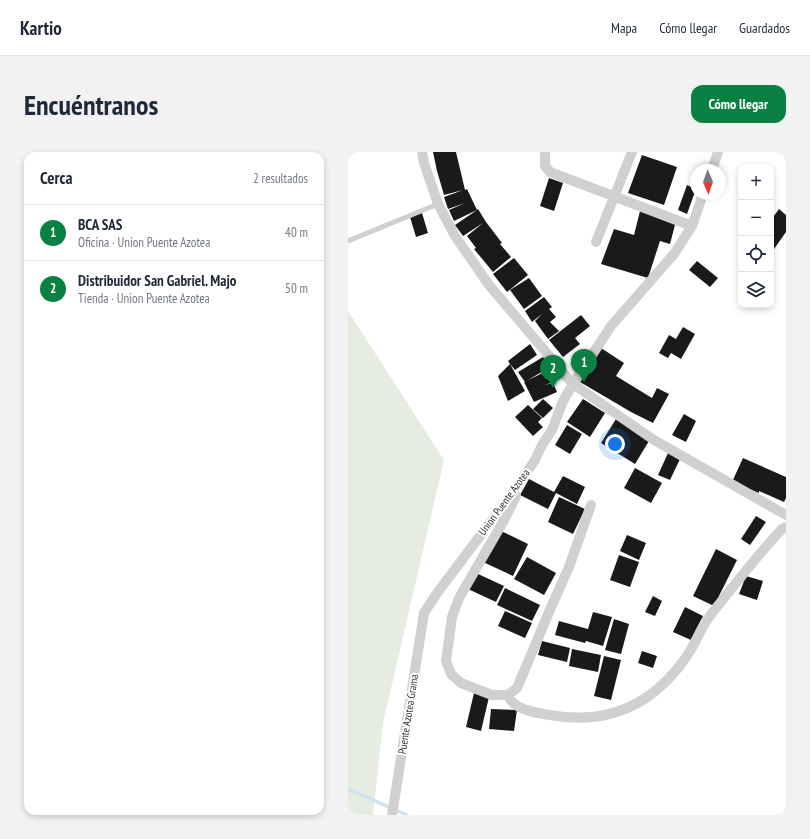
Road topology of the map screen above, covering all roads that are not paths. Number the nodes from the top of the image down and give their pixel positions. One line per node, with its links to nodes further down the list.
1 (422, 152): 8 (street)
2 (545, 152): 6 (street)
3 (632, 152): 6 (street)
4 (718, 152): 5 (street)
5 (714, 164)
6 (614, 196): 9 (street); 11 (street)
7 (701, 200): 9 (street, Union Puente Azotea)
8 (438, 204): 10 (lane); 12 (street)
9 (692, 226): 12 (street, Union Puente Azotea)
10 (348, 242)
11 (596, 242)
12 (573, 384): 13 (street, Union Puente Azotea); 15 (street)
13 (514, 491): 17 (street, Union Puente Azotea); 18 (street)
14 (591, 505): 18 (street)
15 (786, 515)
16 (786, 527): 18 (street)
17 (424, 613): 19 (street, Puente Azotea Grama)
18 (508, 696)
19 (392, 815)

